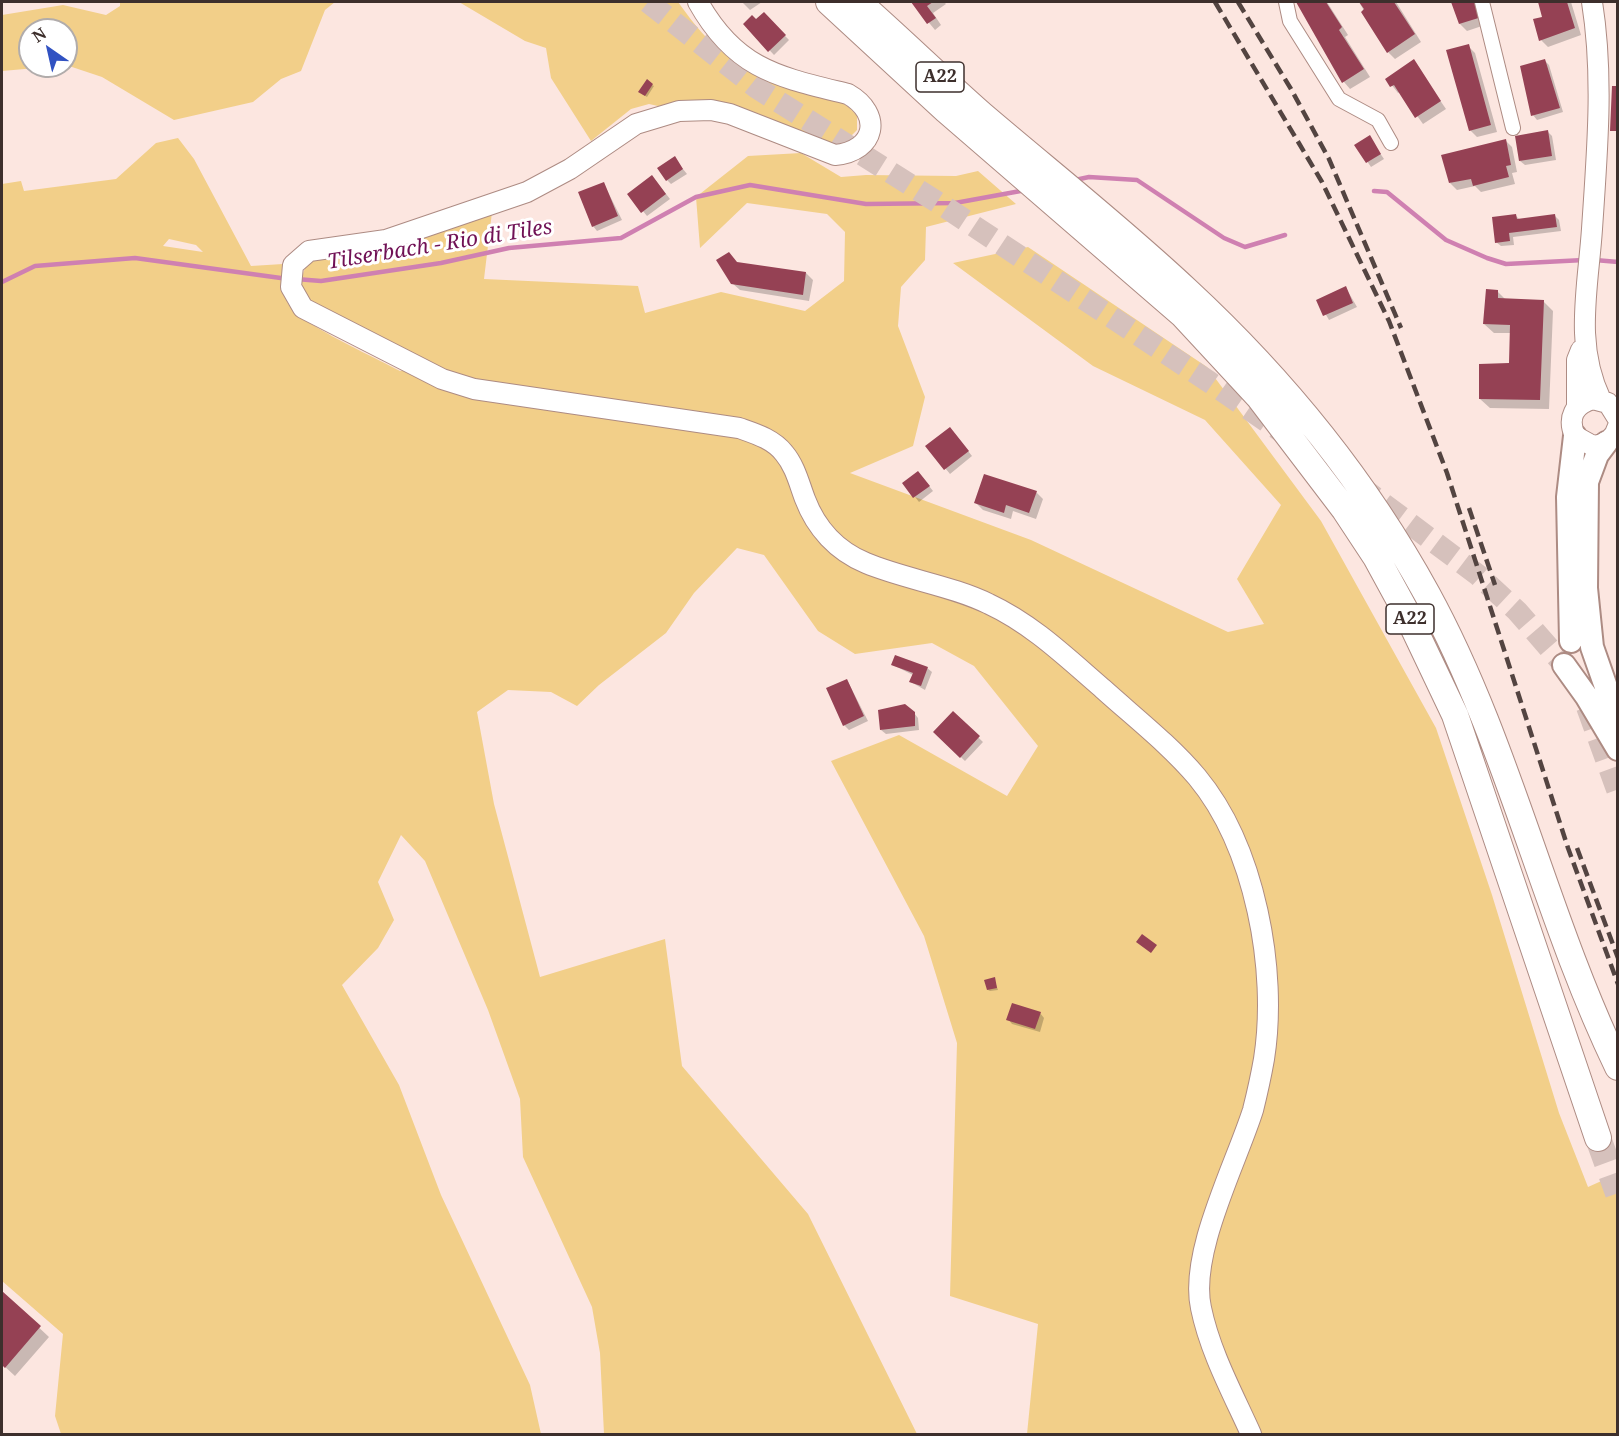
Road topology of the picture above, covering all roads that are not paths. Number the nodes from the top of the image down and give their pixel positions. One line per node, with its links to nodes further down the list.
1 (698, 2): 22 (street)
2 (829, 2): 9 (highway, A22)
3 (858, 2): 9 (highway, A22)
4 (1286, 2): 8 (street)
5 (1482, 2): 7 (street)
6 (1592, 2): 11 (street)
7 (1513, 128)
8 (1391, 143)
9 (1012, 153): 10 (highway, A22)
10 (1065, 200): 20 (highway, A22); 21 (highway, A22)
11 (1584, 345): 12 (street); 13 (street)
12 (1601, 400): 13 (street); 14 (street)
13 (1577, 406): 15 (street)
14 (1615, 430): 15 (street); 18 (main road)
15 (1575, 436): 16 (main road)
16 (1571, 641)
17 (1564, 665): 19 (main road)
18 (1617, 721)
19 (1617, 749)
20 (1617, 1067)
21 (1598, 1138)
22 (1251, 1434)

